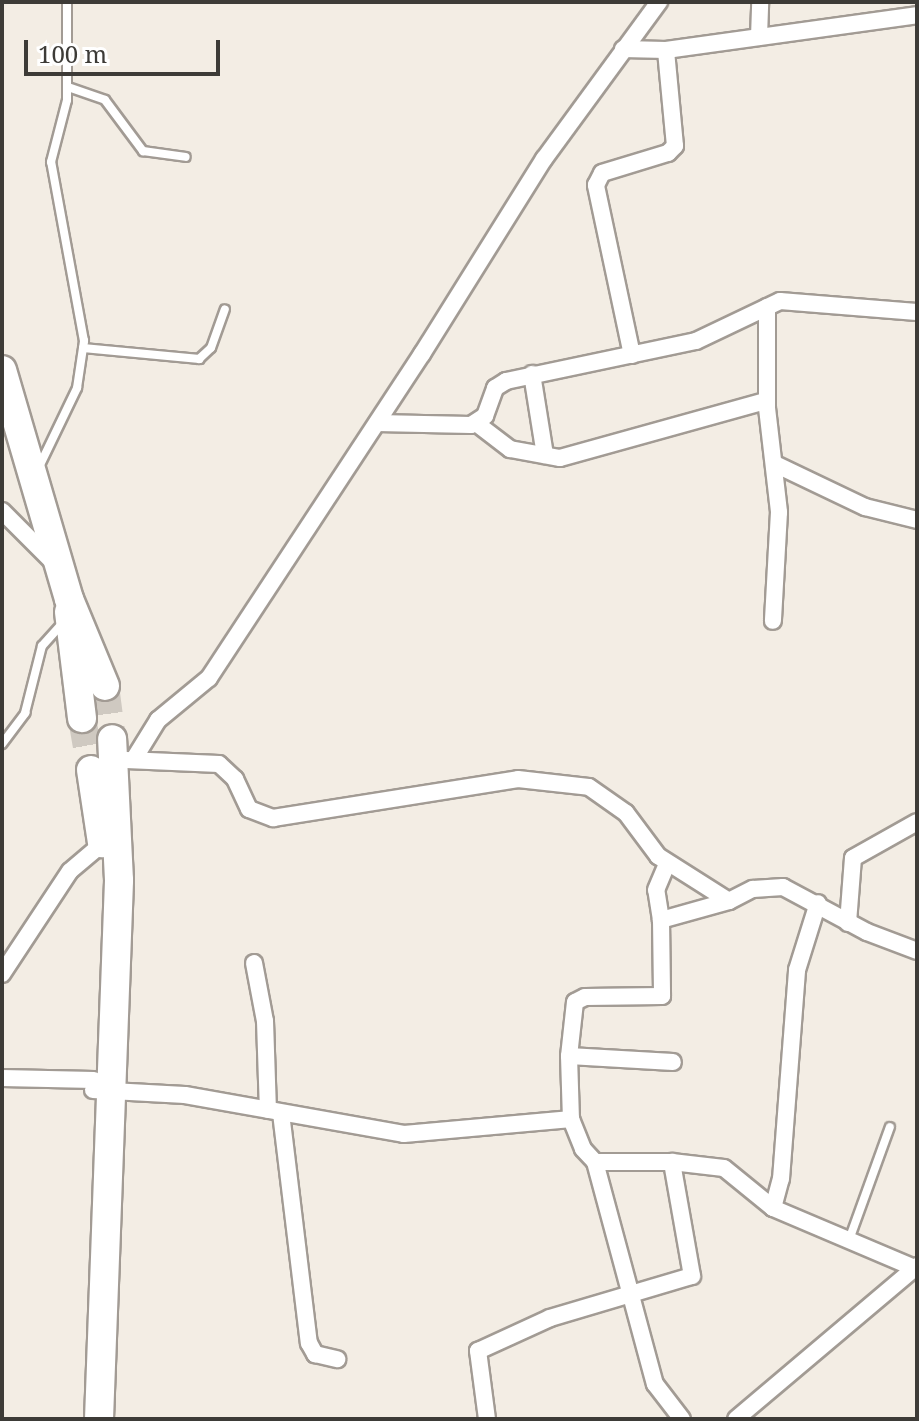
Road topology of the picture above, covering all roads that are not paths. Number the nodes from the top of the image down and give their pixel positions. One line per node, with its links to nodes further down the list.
1 (67, 2): 8 (lane)
2 (659, 2): 6 (street)
3 (760, 2): 5 (street)
4 (917, 15): 5 (street)
5 (759, 37): 7 (street)
6 (623, 49): 7 (street); 18 (street)
7 (666, 50): 14 (street)
8 (68, 87): 9 (lane); 13 (lane)
9 (186, 157)
10 (767, 307): 12 (street); 14 (street); 17 (street)
11 (225, 309): 13 (lane)
12 (917, 312)
13 (83, 348): 22 (lane)
14 (632, 355): 16 (street)
15 (2, 370): 22 (highway)
16 (532, 374): 19 (street); 20 (street)
17 (766, 401): 20 (street); 21 (street)
18 (377, 423): 19 (street); 31 (street)
19 (476, 423): 20 (street)
20 (545, 455)
21 (777, 465): 24 (street); 27 (street)
22 (34, 475): 25 (highway)
23 (2, 511): 25 (street)
24 (917, 520)
25 (62, 571): 26 (highway)
26 (71, 610): 28 (highway); 29 (highway); 30 (lane)
27 (773, 621)
28 (105, 686)
29 (82, 718)
30 (2, 744)
31 (113, 758): 33 (highway); 34 (street); 45 (highway)
32 (917, 822): 38 (street)
33 (102, 844): 41 (street); 45 (highway)
34 (667, 864): 35 (street); 37 (street)
35 (729, 901): 36 (street); 37 (street)
36 (818, 903): 38 (street); 51 (street)
37 (661, 920): 42 (street)
38 (848, 923): 39 (street)
39 (917, 951)
40 (254, 963): 46 (street)
41 (2, 974)
42 (569, 1056): 43 (street); 47 (street)
43 (673, 1062)
44 (2, 1078): 45 (street)
45 (100, 1087): 46 (street); 56 (highway); 57 (highway)
46 (275, 1112): 47 (street); 55 (street)
47 (571, 1119): 49 (street)
48 (890, 1127): 52 (lane)
49 (595, 1162): 50 (street); 54 (street)
50 (672, 1162): 51 (street); 54 (street)
51 (773, 1208): 52 (street)
52 (848, 1240): 53 (street)
53 (917, 1268): 60 (street)
54 (632, 1294): 58 (street); 59 (street)
55 (337, 1359)
56 (81, 1419)
57 (99, 1419)
58 (487, 1419)
59 (682, 1419)
60 (736, 1419)

